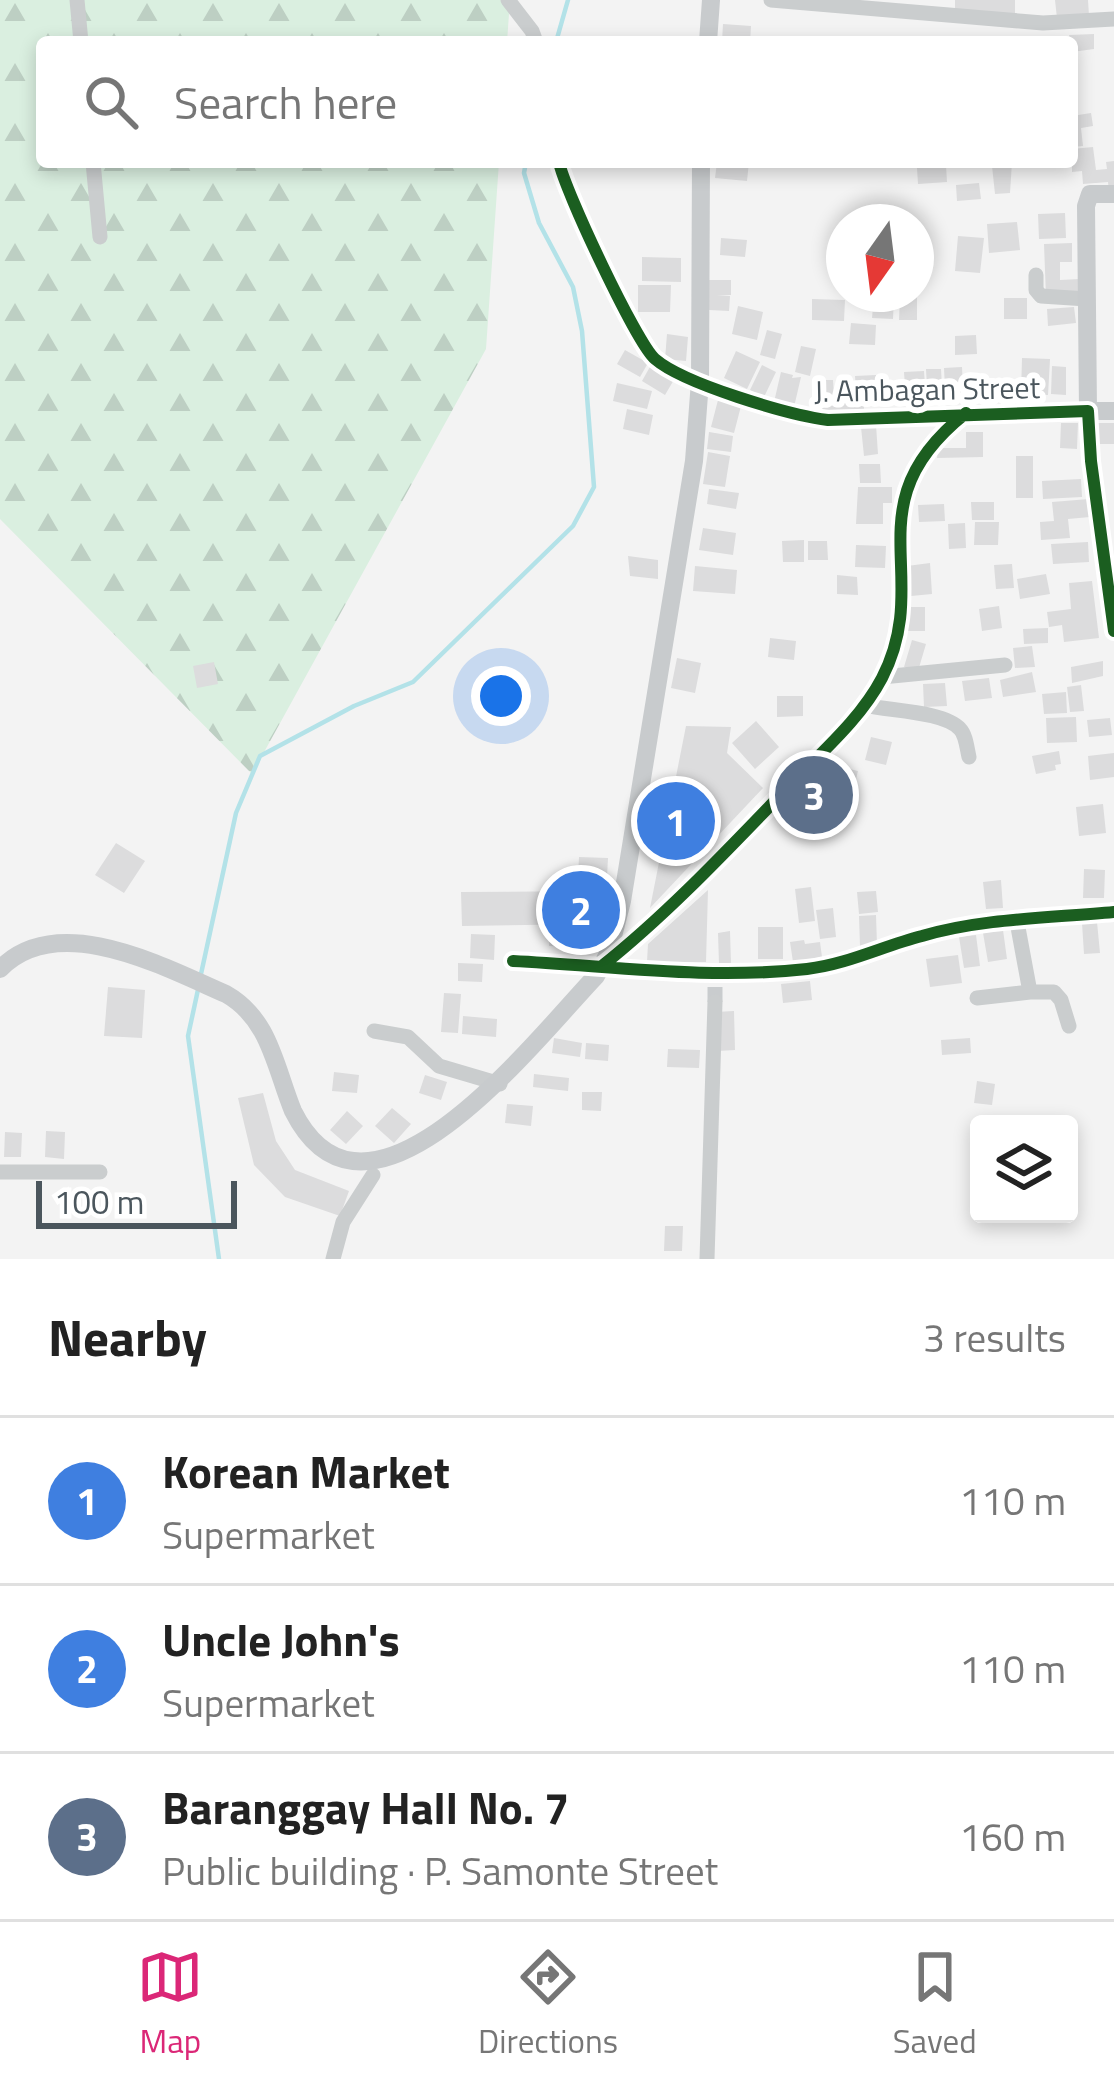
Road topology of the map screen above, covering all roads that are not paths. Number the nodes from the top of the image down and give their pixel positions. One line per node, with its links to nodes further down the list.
1 (77, 0): 6 (street)
2 (508, 0): 7 (street)
3 (711, 0): 8 (main road)
4 (771, 0): 5 (street)
5 (1114, 19)
6 (80, 36)
7 (534, 36)
8 (708, 36)
9 (94, 168): 13 (street)
10 (561, 168): 16 (street, J. Ambagan Street)
11 (701, 168): 16 (main road)
12 (1114, 194): 15 (main road)
13 (100, 237)
14 (1036, 274): 15 (street)
15 (1087, 299): 17 (main road)
16 (700, 381): 19 (street, J. Ambagan Street); 29 (main road)
17 (1088, 411): 18 (main road, J. Ambagan Street); 19 (street, J. Ambagan Street); 20 (street)
18 (1114, 411)
19 (966, 413): 22 (street)
20 (1114, 631)
21 (1005, 665): 22 (street)
22 (882, 677): 23 (street)
23 (865, 705): 24 (street); 29 (street)
24 (969, 757)
25 (1114, 912): 26 (street)
26 (1017, 922): 29 (street); 30 (street)
27 (3, 957): 38 (main road)
28 (513, 961): 29 (street)
29 (602, 966): 35 (main road)
30 (1030, 992): 31 (street); 33 (street)
31 (977, 998)
32 (715, 1002): 40 (street)
33 (1070, 1026)
34 (374, 1031): 35 (street)
35 (500, 1084): 38 (main road)
36 (0, 1172): 37 (street)
37 (100, 1172)
38 (373, 1175): 39 (street)
39 (333, 1259)
40 (707, 1259)

